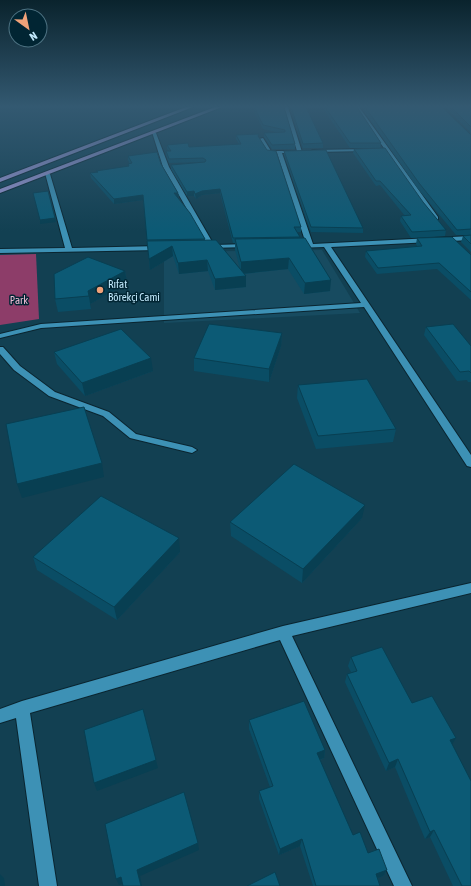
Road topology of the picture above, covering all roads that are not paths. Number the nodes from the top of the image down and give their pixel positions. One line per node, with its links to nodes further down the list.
1 (83, 148): 14 (highway)
2 (114, 148): 13 (highway)
3 (159, 148): 11 (street)
4 (267, 148): 9 (street)
5 (299, 148): 10 (street)
6 (371, 150): 10 (street)
7 (379, 150): 8 (street)
8 (387, 150): 16 (street)
9 (279, 152): 10 (street); 20 (street)
10 (300, 152)
11 (166, 167): 12 (street); 25 (street)
12 (174, 167)
13 (47, 174): 15 (highway); 27 (street)
14 (0, 180)
15 (0, 192)
16 (438, 221)
17 (447, 233): 19 (street)
18 (471, 238): 19 (street)
19 (454, 241): 21 (street)
20 (310, 245): 21 (street); 23 (street)
21 (326, 245): 29 (street)
22 (257, 246): 25 (street)
23 (287, 246)
24 (204, 247): 25 (street)
25 (212, 247)
26 (164, 248): 27 (street)
27 (69, 250): 28 (street)
28 (0, 251)
29 (366, 305): 30 (street); 33 (street)
30 (0, 336)
31 (0, 349): 32 (street)
32 (192, 450)
33 (471, 463)
34 (471, 588): 35 (street)
35 (282, 632): 36 (street); 39 (street)
36 (22, 708): 37 (street); 38 (street)
37 (0, 716)
38 (48, 886)
39 (403, 886)

